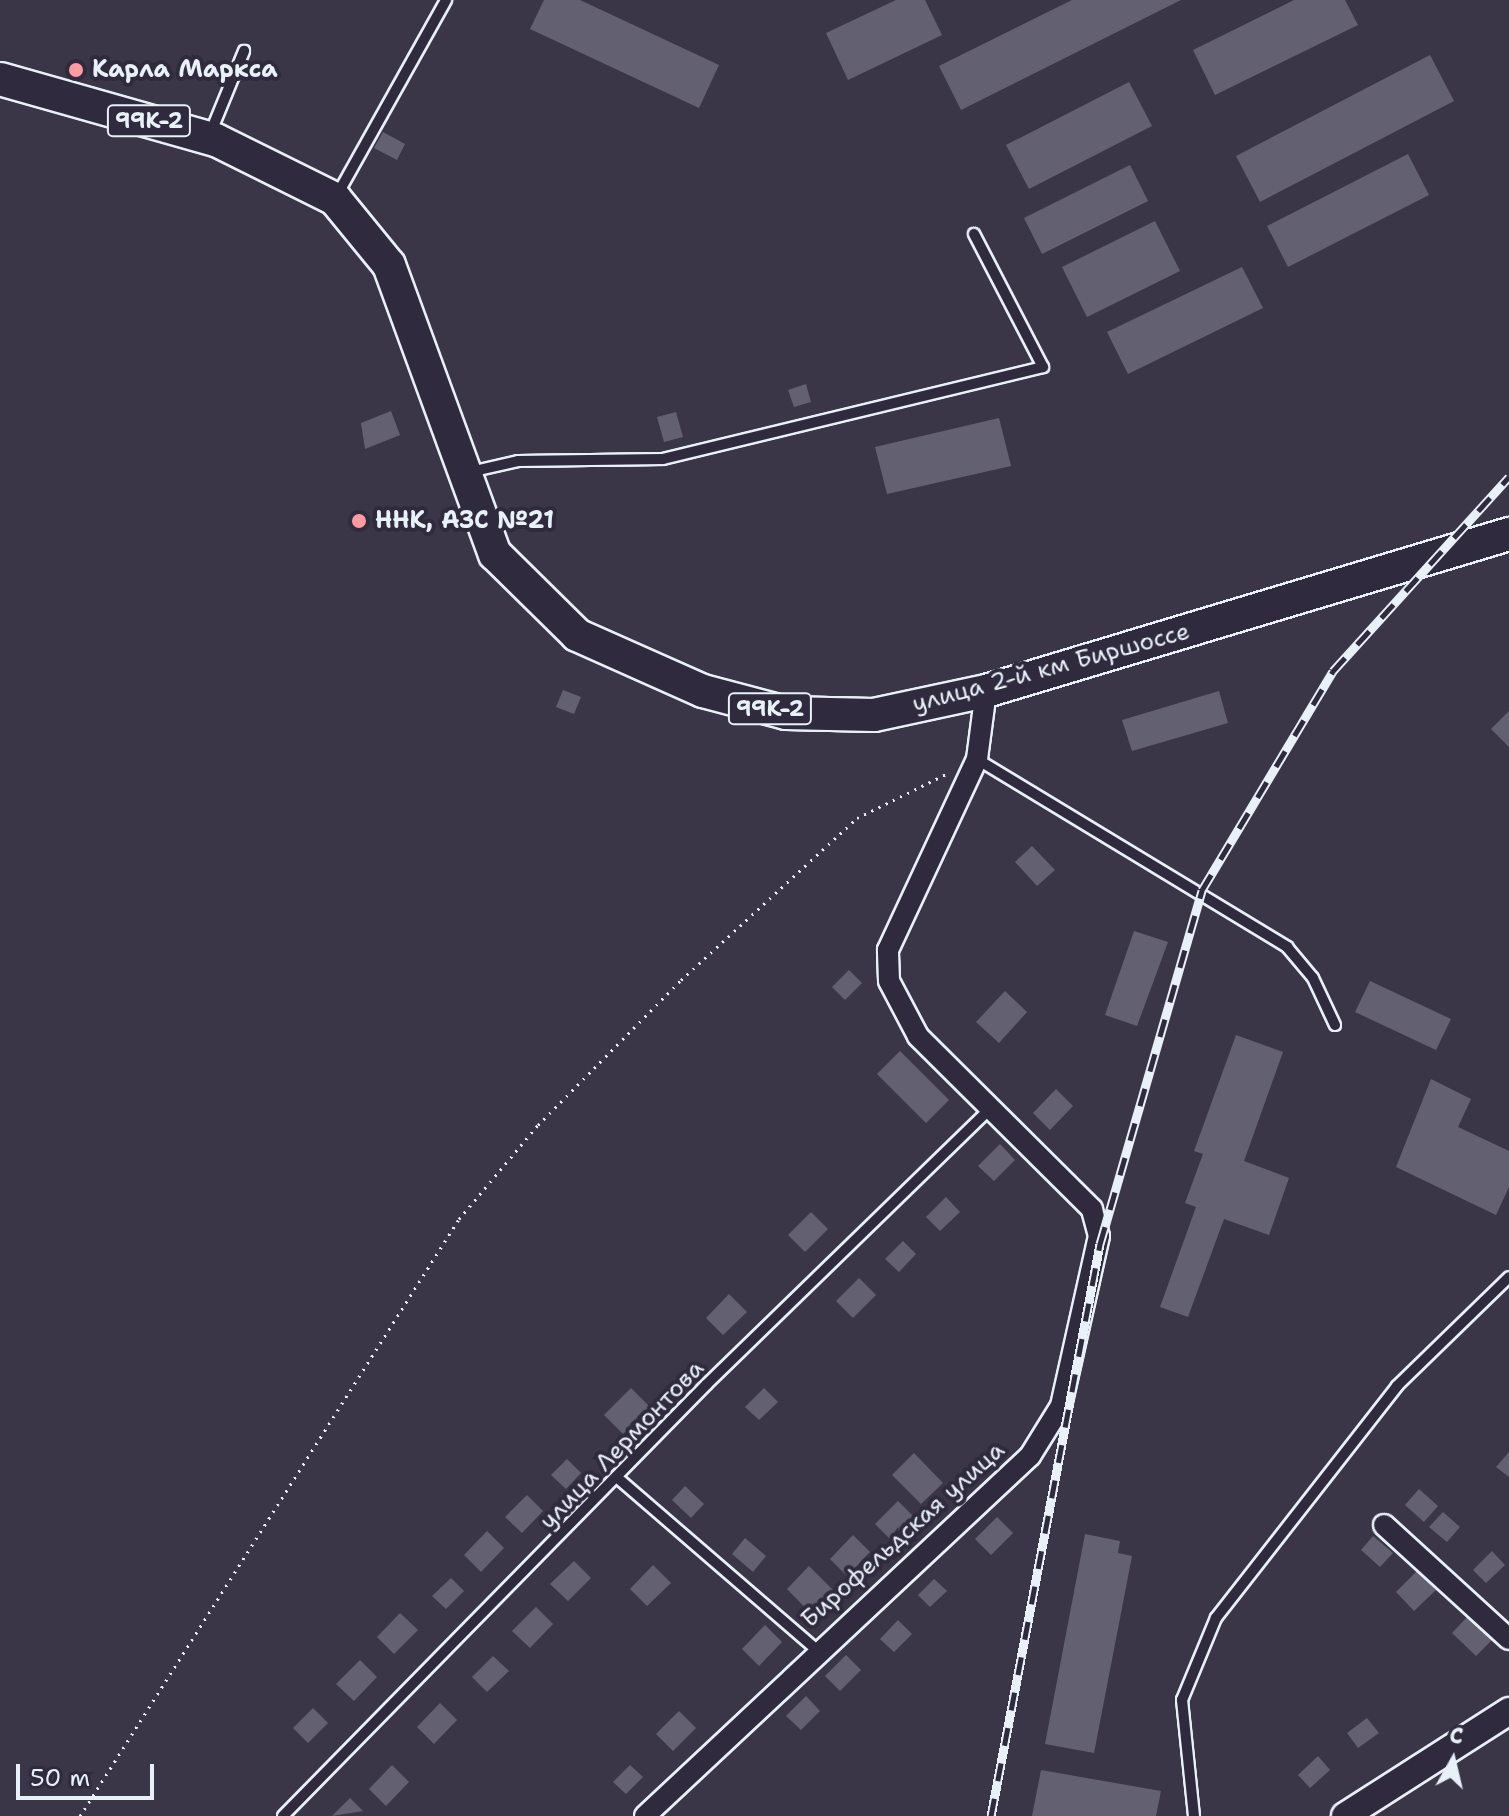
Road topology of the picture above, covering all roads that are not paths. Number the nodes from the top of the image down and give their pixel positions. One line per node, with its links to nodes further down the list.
1 (446, 0): 5 (lane)
2 (244, 51): 4 (lane)
3 (0, 79): 4 (main road, 99К-2)
4 (209, 138): 5 (main road, улица 2-й км Биршоссе / 99К-2)
5 (335, 199): 7 (main road, улица 2-й км Биршоссе / 99К-2)
6 (974, 234): 7 (lane)
7 (460, 474): 9 (main road, улица 2-й км Биршоссе / 99К-2)
8 (1509, 534): 9 (main road, улица 2-й км Биршоссе / 99К-2)
9 (986, 691): 10 (street)
10 (977, 759): 11 (lane); 12 (street)
11 (1335, 1025)
12 (993, 1106): 14 (lane, улица Лермонтова); 17 (street, Бирофельдская улица)
13 (1509, 1277): 21 (lane)
14 (620, 1480): 17 (lane); 19 (lane, улица Лермонтова)
15 (1384, 1525): 16 (street)
16 (1509, 1639)
17 (816, 1649): 20 (street, Бирофельдская улица)
18 (1509, 1711): 22 (street)
19 (283, 1816)
20 (645, 1816)
21 (1194, 1816)
22 (1345, 1816)

